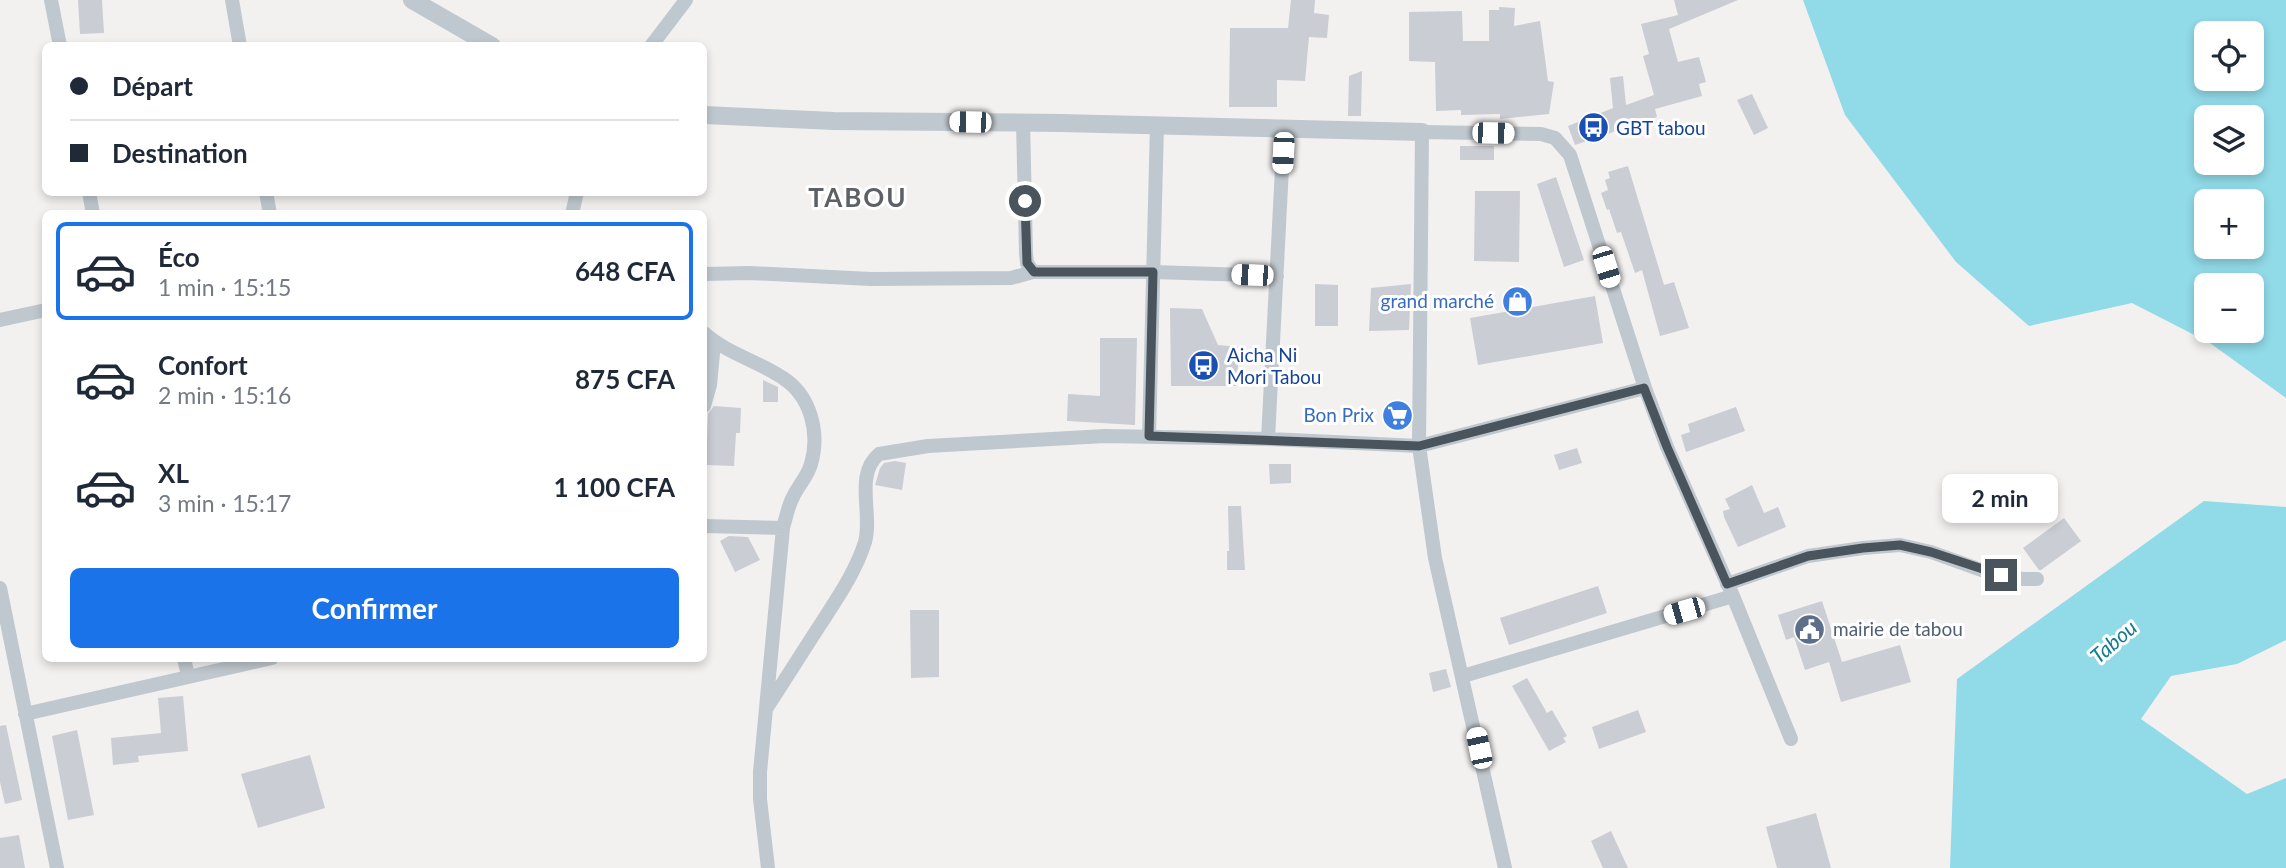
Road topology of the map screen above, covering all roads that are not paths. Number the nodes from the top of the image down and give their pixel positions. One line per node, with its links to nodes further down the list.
1 (51, 0): 5 (street)
2 (232, 0): 6 (street)
3 (412, 0): 7 (street)
4 (686, 0): 8 (street)
5 (59, 42)
6 (239, 42)
7 (485, 42)
8 (654, 42)
9 (707, 116): 10 (street)
10 (1023, 122): 11 (street); 14 (street)
11 (1157, 125): 12 (street); 15 (street)
12 (1284, 129): 13 (street); 17 (street)
13 (1422, 132): 21 (street); 25 (street)
14 (1034, 272): 15 (street); 16 (street)
15 (1153, 272): 17 (street); 23 (street)
16 (707, 274)
17 (1276, 276): 24 (street)
18 (42, 311): 19 (street)
19 (0, 320)
20 (709, 337): 22 (street); 27 (street)
21 (1644, 388): 25 (street); 30 (street)
22 (707, 395)
23 (1149, 436): 24 (street); 35 (street)
24 (1268, 439): 25 (street)
25 (1419, 446): 34 (street)
26 (707, 526): 27 (street)
27 (783, 528): 35 (street)
28 (2037, 579): 30 (street)
29 (0, 588): 36 (street)
30 (1730, 590): 34 (street); 37 (street)
31 (185, 662): 33 (street)
32 (253, 662): 33 (street)
33 (188, 676): 36 (street)
34 (1463, 676): 40 (street)
35 (766, 709): 39 (street)
36 (25, 714): 38 (street)
37 (1791, 739)
38 (57, 868)
39 (768, 868)
40 (1505, 868)

